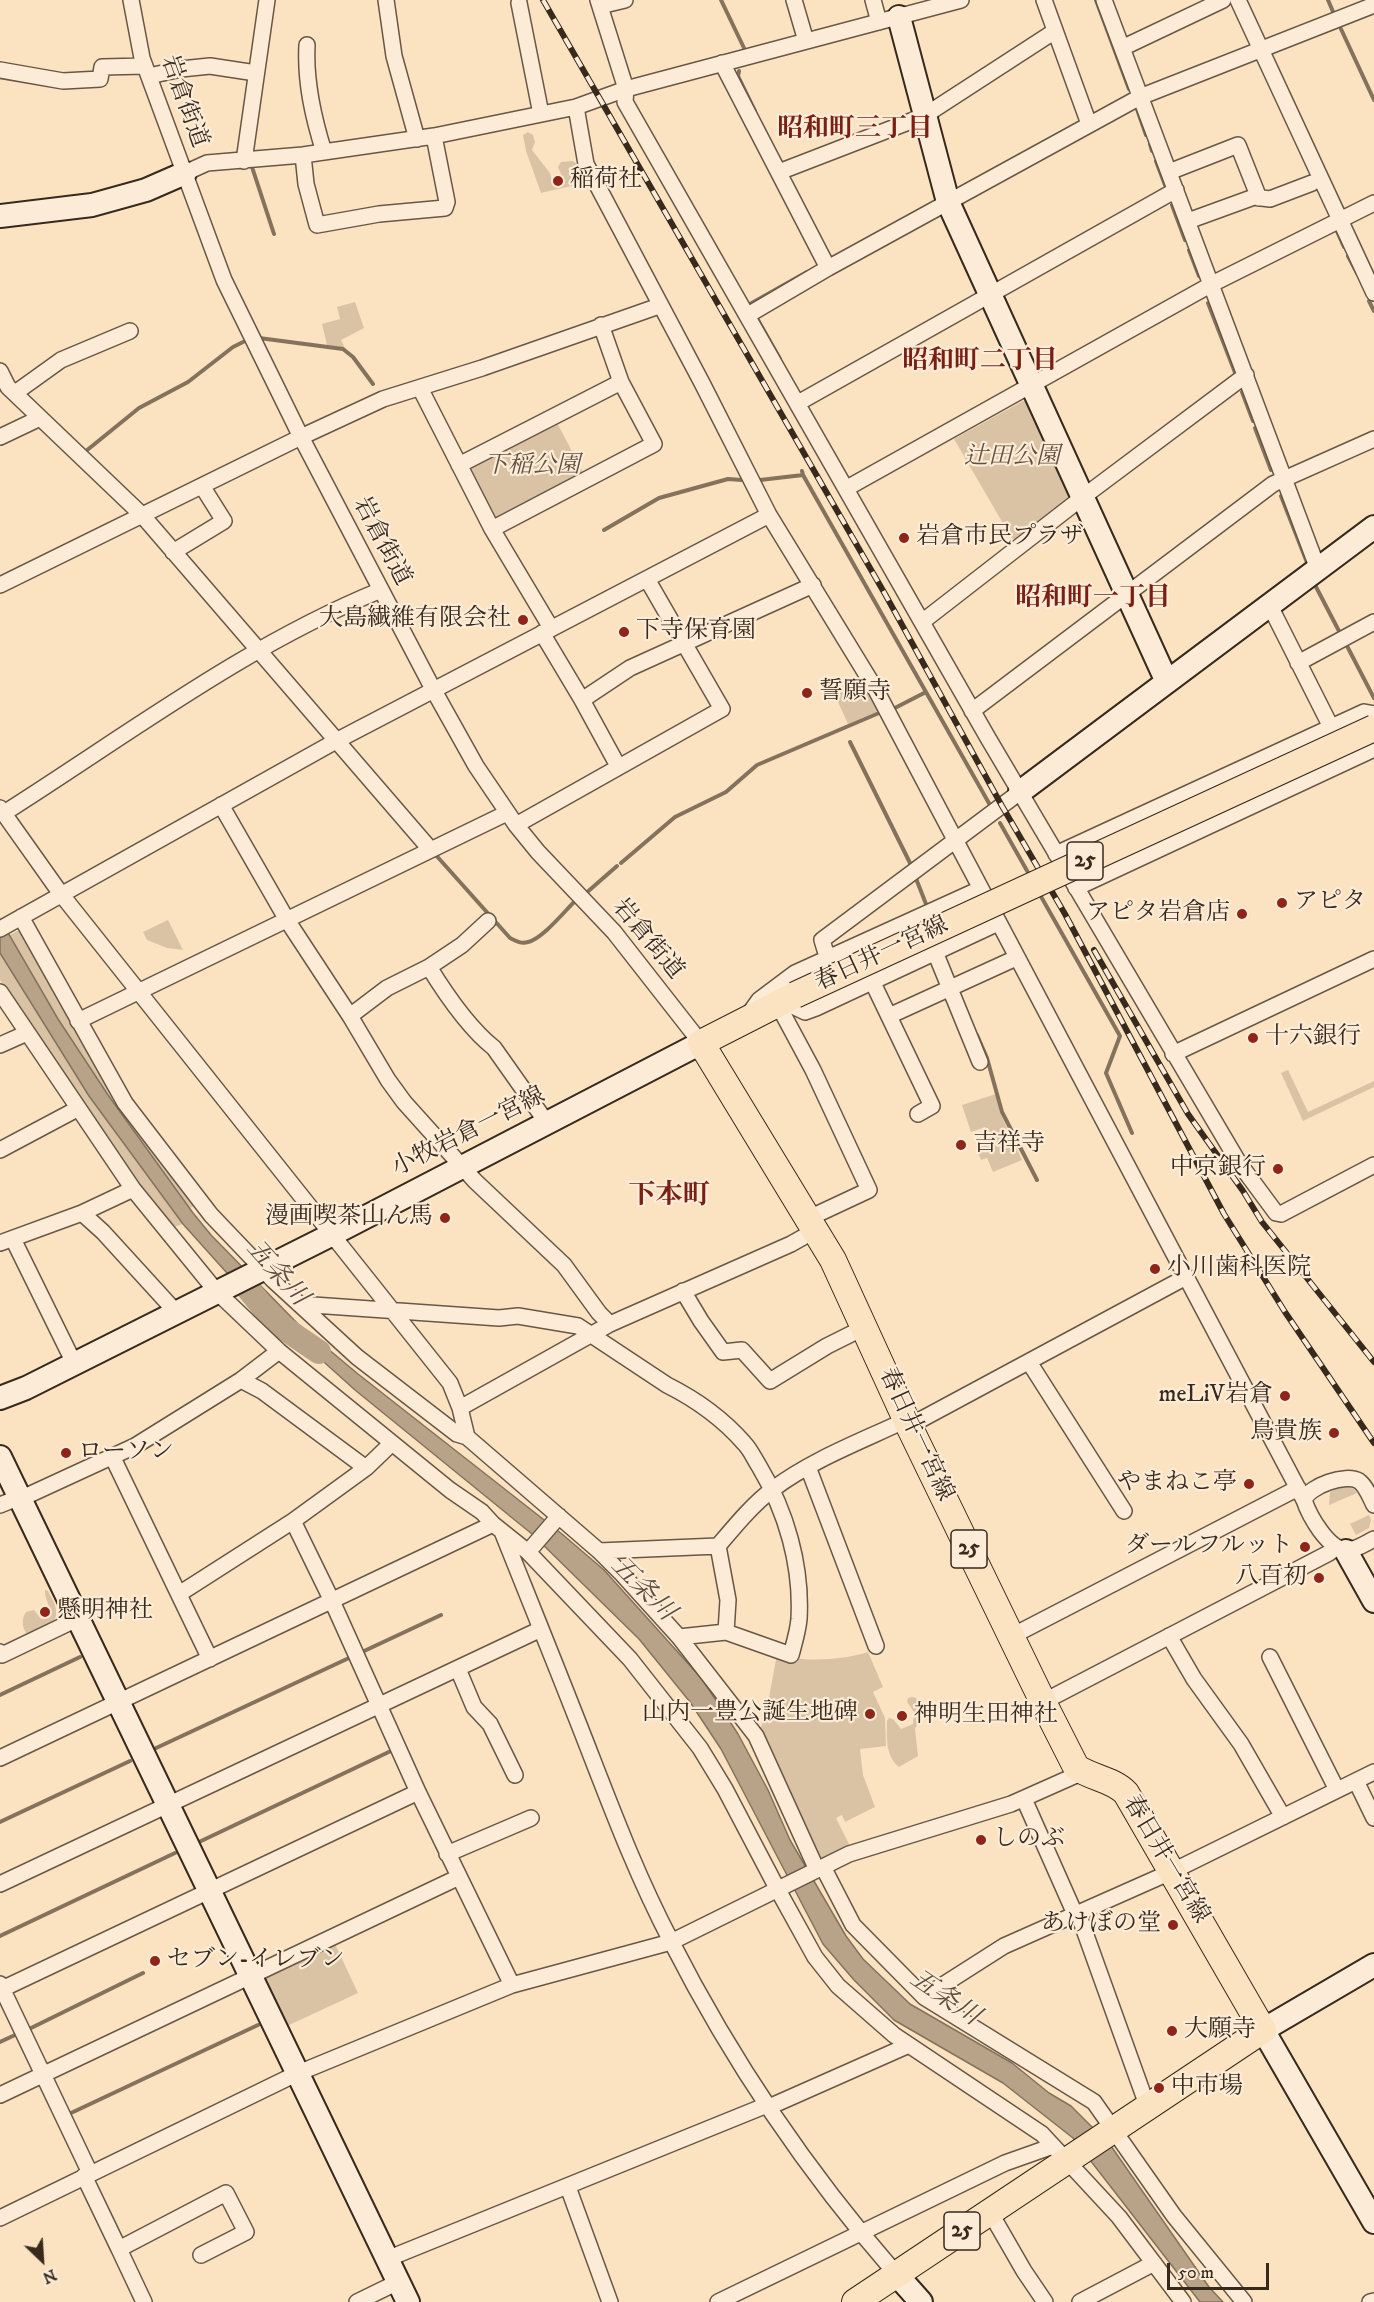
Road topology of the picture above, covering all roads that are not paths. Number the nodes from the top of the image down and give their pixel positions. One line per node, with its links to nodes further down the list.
1 (131, 0): 24 (street, 岩倉街道)
2 (267, 0): 25 (street)
3 (386, 0): 33 (street)
4 (625, 0): 13 (street)
5 (794, 0): 18 (street)
6 (873, 0): 16 (street)
7 (961, 0): 14 (street)
8 (1044, 0): 17 (street)
9 (1104, 0): 20 (street)
10 (1223, 0): 20 (street)
11 (1238, 0): 21 (street)
12 (519, 3): 29 (street)
13 (599, 3): 26 (street)
14 (932, 4): 16 (street)
15 (1374, 5): 21 (street)
16 (889, 19): 18 (street); 30 (street)
17 (1055, 31): 30 (street); 31 (street)
18 (806, 41): 22 (street)
19 (308, 45): 34 (street)
20 (1122, 48): 27 (street)
21 (1261, 48): 27 (street); 46 (street)
22 (722, 63): 26 (street); 38 (street)
23 (0, 70): 24 (street)
24 (147, 71): 25 (street); 39 (street, 岩倉街道)
25 (256, 73): 36 (street)
26 (626, 89): 28 (street); 53 (street)
27 (1140, 97): 31 (street); 37 (street)
28 (576, 107): 29 (street); 52 (street)
29 (541, 114): 32 (street)
30 (924, 116): 38 (street); 43 (street)
31 (1089, 124): 43 (street)
32 (434, 136): 33 (street); 35 (street)
33 (417, 139): 34 (street)
34 (324, 152): 35 (street)
35 (303, 155): 36 (street)
36 (244, 161): 39 (street)
37 (1168, 171): 41 (street); 42 (street)
38 (779, 172): 48 (street)
39 (185, 173): 45 (street); 64 (street, 岩倉街道)
40 (1312, 183): 42 (street)
41 (1176, 190): 47 (street); 51 (street)
42 (1259, 198): 47 (street)
43 (948, 202): 48 (street); 51 (street)
44 (1374, 203): 46 (street)
45 (0, 216)
46 (1340, 220): 49 (street); 50 (street)
47 (1188, 221): 49 (street)
48 (828, 268): 53 (street)
49 (1212, 284): 57 (street); 59 (street)
50 (1374, 293)
51 (990, 295): 59 (street); 62 (street)
52 (659, 306): 54 (street); 73 (street)
53 (748, 315): 62 (street)
54 (602, 325): 58 (street); 60 (street)
55 (130, 331): 61 (street)
56 (0, 371): 61 (street)
57 (1246, 375): 68 (street); 71 (street)
58 (621, 382): 67 (street); 75 (street)
59 (1032, 385): 70 (street); 71 (street)
60 (420, 388): 64 (street); 67 (street)
61 (15, 393): 63 (street)
62 (798, 403): 70 (street)
63 (40, 418): 65 (street); 72 (street)
64 (301, 436): 69 (street); 81 (street, 岩倉街道)
65 (0, 437)
66 (1374, 439): 68 (street)
67 (459, 465): 75 (street)
68 (1284, 478): 77 (street); 82 (street)
69 (202, 486): 72 (street); 76 (street)
70 (847, 489): 84 (street)
71 (1083, 497): 82 (street); 84 (street)
72 (142, 515): 76 (street); 79 (street)
73 (769, 515): 78 (street); 80 (street)
74 (1374, 527): 77 (street)
75 (492, 529): 86 (street)
76 (173, 552): 88 (street)
77 (1318, 569): 83 (street)
78 (647, 579): 86 (street); 87 (street)
79 (0, 585)
80 (813, 585): 87 (street); 104 (street)
81 (381, 590): 88 (street); 91 (street, 岩倉街道)
82 (1128, 595): 90 (street); 93 (street)
83 (1270, 606): 89 (street); 90 (street)
84 (922, 622): 93 (street)
85 (1374, 622): 89 (street)
86 (547, 630): 91 (street); 92 (street)
87 (684, 643): 92 (street); 99 (street)
88 (259, 652): 97 (street); 102 (street)
89 (1298, 663): 95 (street)
90 (1167, 682): 100 (street)
91 (433, 689): 97 (street); 103 (street, 岩倉街道)
92 (582, 700): 99 (street)
93 (972, 711): 100 (street)
94 (1374, 714): 95 (street)
95 (1330, 728): 106 (street)
96 (1374, 728): 124 (main road, 春日井一宮線 / 25, bridge)
97 (336, 741): 101 (street); 105 (street)
98 (1374, 749): 107 (street)
99 (618, 766): 103 (street)
100 (1020, 792): 104 (street); 106 (street)
101 (221, 805): 109 (street); 111 (street)
102 (2, 810): 109 (street)
103 (512, 819): 105 (street); 130 (street, 岩倉街道)
104 (955, 841): 108 (street); 116 (street)
105 (430, 849): 111 (street)
106 (1056, 854): 107 (street)
107 (1076, 888): 132 (street)
108 (980, 889): 113 (street); 116 (street)
109 (61, 894): 110 (street); 122 (street)
110 (18, 919): 114 (street); 128 (street)
111 (287, 920): 122 (street); 125 (street)
112 (488, 921): 119 (street)
113 (998, 923): 115 (street); 117 (street)
114 (0, 929)
115 (935, 952): 120 (street); 121 (street)
116 (830, 957): 127 (street)
117 (1016, 958): 121 (street); 146 (street)
118 (1374, 959): 132 (street)
119 (429, 966): 125 (street); 136 (street)
120 (872, 981): 124 (street); 126 (street)
121 (950, 988): 126 (street); 133 (street)
122 (138, 990): 128 (street); 143 (street)
123 (0, 992): 129 (street)
124 (785, 1000): 127 (main road, 春日井一宮線 / 25); 142 (street)
125 (350, 1016): 139 (street)
126 (889, 1016): 135 (street)
127 (746, 1019): 130 (main road, 春日井一宮線 / 25)
128 (78, 1021): 145 (street)
129 (27, 1033): 131 (street); 134 (street)
130 (701, 1043): 136 (street, 小牧岩倉一宮線); 142 (main road, 春日井一宮線 / 25)
131 (0, 1045)
132 (1173, 1054): 138 (street)
133 (980, 1062)
134 (77, 1108): 137 (street); 140 (street)
135 (918, 1114)
136 (547, 1123): 139 (street, 小牧岩倉一宮線)
137 (0, 1150)
138 (1374, 1165)
139 (464, 1166): 143 (street, 小牧岩倉一宮線); 152 (street)
140 (132, 1189): 141 (street); 147 (street)
141 (82, 1213): 144 (street); 151 (street)
142 (810, 1225): 148 (street); 153 (main road, 春日井一宮線 / 25)
143 (333, 1234): 145 (street, 小牧岩倉一宮線); 150 (street)
144 (6, 1241): 157 (street)
145 (262, 1269): 147 (street, 小牧岩倉一宮線); 149 (street)
146 (1186, 1277): 156 (street); 169 (street)
147 (216, 1291): 151 (street); 155 (street)
148 (683, 1291): 152 (street); 153 (street)
149 (299, 1304): 150 (street); 162 (street)
150 (392, 1311): 154 (street); 160 (street)
151 (176, 1312): 157 (street)
152 (610, 1324): 154 (street)
153 (865, 1327): 161 (main road, 春日井一宮線 / 25)
154 (590, 1336): 160 (street); 168 (street)
155 (279, 1351): 158 (street); 163 (street)
156 (1029, 1362): 161 (street); 172 (street)
157 (74, 1363): 159 (street)
158 (241, 1380): 164 (street); 167 (street)
159 (0, 1398)
160 (460, 1408): 162 (street)
161 (908, 1423): 166 (street); 187 (main road, 春日井一宮線 / 25)
162 (467, 1437): 173 (street)
163 (392, 1443): 167 (street); 175 (street)
164 (112, 1456): 170 (street); 181 (street)
165 (0, 1457): 170 (street)
166 (808, 1467): 168 (street); 190 (street)
167 (366, 1468): 174 (street)
168 (773, 1489): 177 (street); 186 (street)
169 (1301, 1494): 171 (street); 178 (street); 187 (street)
170 (13, 1500): 184 (street)
171 (1374, 1505)
172 (1124, 1511)
173 (559, 1516): 179 (street); 180 (street)
174 (293, 1521): 181 (street); 182 (street)
175 (498, 1528): 180 (street); 182 (street); 185 (street)
176 (1374, 1539): 178 (street)
177 (718, 1546): 179 (street); 186 (street)
178 (1341, 1549): 183 (street); 188 (street)
179 (599, 1551): 189 (street)
180 (528, 1552): 215 (street)
181 (179, 1594): 193 (street)
182 (332, 1601): 193 (street); 197 (street)
183 (1374, 1601)
184 (77, 1619): 191 (street); 195 (street)
185 (541, 1629): 194 (street); 218 (street)
186 (726, 1632): 189 (street)
187 (1012, 1636): 196 (main road, 春日井一宮線 / 25)
188 (1169, 1636): 196 (street); 207 (street)
189 (679, 1637): 211 (street)
190 (876, 1646)
191 (0, 1652)
192 (1270, 1657): 203 (street)
193 (210, 1659): 195 (street)
194 (458, 1669): 197 (street); 201 (street)
195 (118, 1702): 198 (street); 206 (street)
196 (1042, 1702): 199 (main road, 春日井一宮線 / 25)
197 (379, 1706): 204 (street); 206 (street)
198 (0, 1758)
199 (1083, 1772): 205 (street); 212 (main road, 春日井一宮線)
200 (1374, 1772): 202 (street)
201 (514, 1775)
202 (1356, 1781): 203 (street); 209 (street)
203 (1337, 1790): 207 (street)
204 (418, 1792): 210 (street); 216 (street)
205 (1024, 1799): 211 (street); 217 (street)
206 (167, 1806): 214 (street); 216 (street)
207 (1283, 1817): 212 (street)
208 (531, 1818): 210 (street)
209 (1374, 1818)
210 (447, 1854): 213 (street)
211 (820, 1869): 215 (street); 223 (street)
212 (1173, 1871): 217 (street); 224 (main road, 春日井一宮線)
213 (459, 1877): 220 (street); 221 (street)
214 (0, 1884)
215 (778, 1890): 218 (street); 225 (street)
216 (209, 1892): 220 (street); 222 (street)
217 (1076, 1913): 223 (street); 229 (street)
218 (671, 1942): 221 (street); 230 (street)
219 (1374, 1965): 224 (street)
220 (249, 1976): 226 (street); 227 (street)
221 (512, 1984): 227 (street)
222 (1, 1988): 226 (street)
223 (924, 1997): 231 (street)
224 (1263, 2030): 229 (main road, 25); 237 (street)
225 (909, 2044): 230 (street); 232 (street)
226 (43, 2074): 228 (street); 233 (street)
227 (296, 2074): 233 (street); 241 (street)
228 (0, 2095)
229 (1147, 2105): 231 (main road, 25)
230 (768, 2106): 234 (street); 238 (street)
231 (1114, 2128): 232 (main road, 25); 254 (street)
232 (1061, 2153): 235 (main road, 25); 238 (street); 242 (street)
233 (87, 2174): 236 (street); 239 (street)
234 (568, 2187): 241 (street); 247 (street)
235 (990, 2212): 243 (main road, 25); 251 (street)
236 (0, 2218)
237 (1374, 2222)
238 (861, 2234): 243 (street); 248 (street)
239 (119, 2249): 240 (street); 245 (street)
240 (201, 2255)
241 (387, 2259): 244 (street)
242 (1154, 2263): 252 (street); 253 (street)
243 (897, 2275): 249 (main road, 25); 250 (street)
244 (403, 2292): 246 (street)
245 (144, 2302)
246 (357, 2302)
247 (610, 2302)
248 (718, 2302)
249 (855, 2302)
250 (921, 2302)
251 (1045, 2302)
252 (1080, 2302)
253 (1183, 2302)
254 (1244, 2302)

